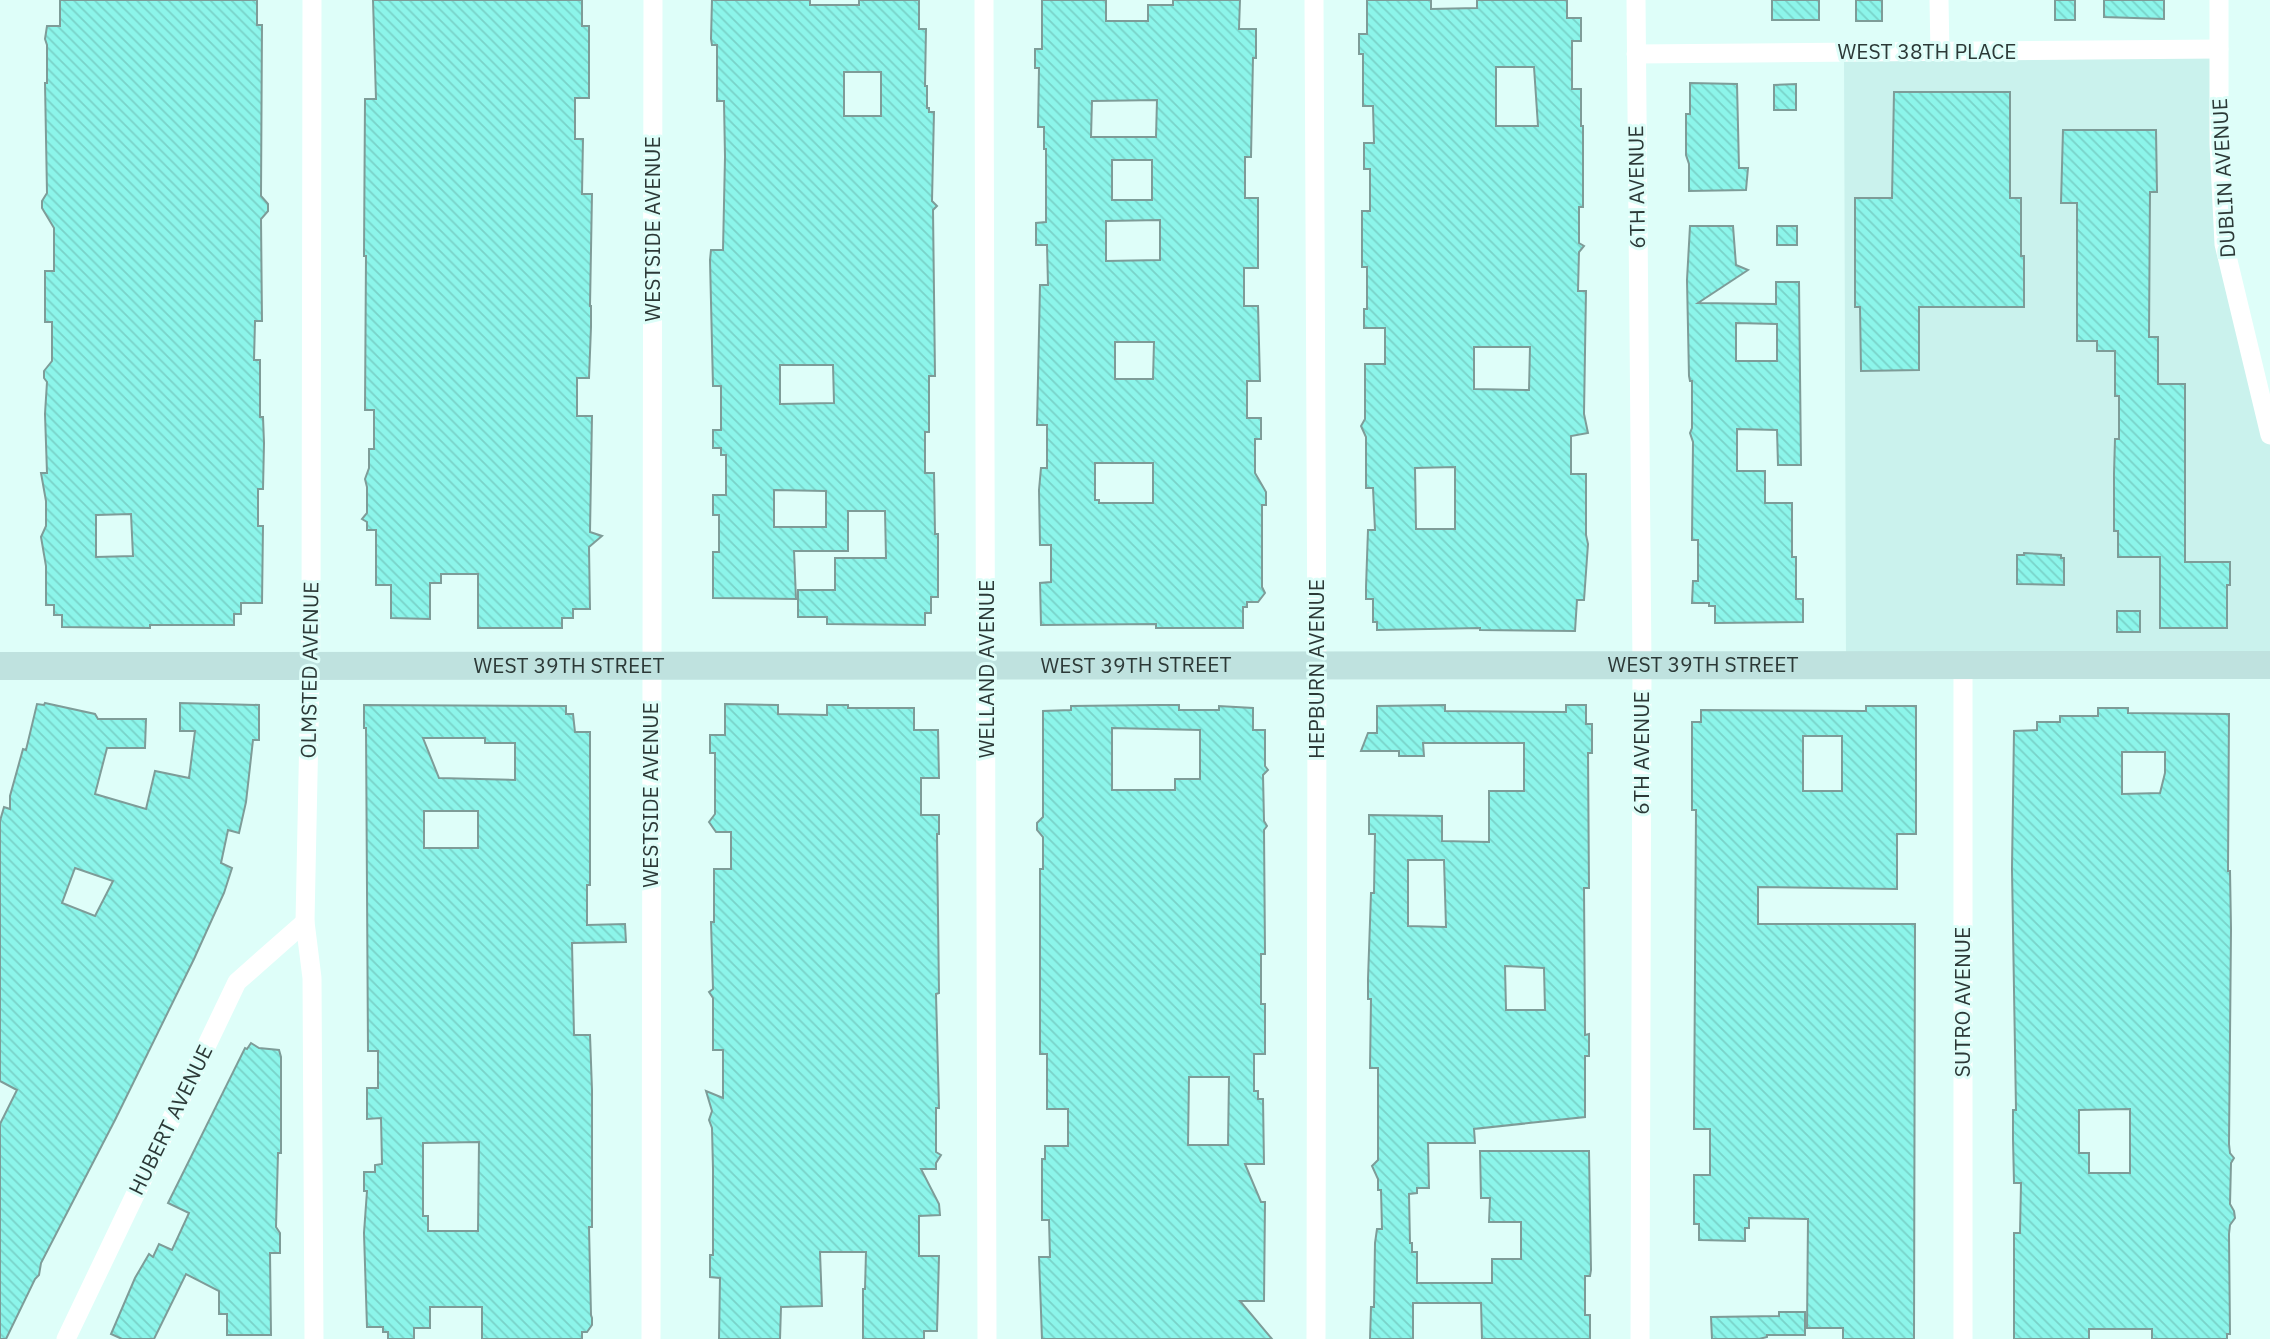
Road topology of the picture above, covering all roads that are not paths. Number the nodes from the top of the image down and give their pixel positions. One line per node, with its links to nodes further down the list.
1 (312, 0): 15 (street, OLMSTED AVENUE)
2 (653, 0): 16 (street, WESTSIDE AVENUE)
3 (984, 0): 17 (street, WELLAND AVENUE)
4 (1314, 0): 18 (street, HEPBURN AVENUE)
5 (1636, 0): 10 (street, 6TH AVENUE)
6 (1939, 0): 9 (street)
7 (2219, 0): 8 (street, DUBLIN AVENUE)
8 (2219, 49): 9 (street, WEST 38TH PLACE); 11 (street, DUBLIN AVENUE)
9 (1940, 52): 10 (street, WEST 38TH PLACE)
10 (1636, 54): 12 (street, 6TH AVENUE)
11 (2270, 435)
12 (1642, 665): 13 (street, WEST 39TH STREET); 18 (street, WEST 39TH STREET); 26 (street, 6TH AVENUE)
13 (1963, 665): 14 (street, WEST 39TH STREET); 27 (street, SUTRO AVENUE)
14 (2270, 665)
15 (310, 666): 16 (street, WEST 39TH STREET); 19 (street, WEST 39TH STREET); 20 (street, OLMSTED AVENUE)
16 (651, 666): 17 (street, WEST 39TH STREET); 23 (street, WESTSIDE AVENUE)
17 (987, 666): 18 (street, WEST 39TH STREET); 24 (street, WELLAND AVENUE)
18 (1317, 666): 25 (street, HEPBURN AVENUE)
19 (0, 667)
20 (305, 922): 21 (street, HUBERT AVENUE); 22 (street, OLMSTED AVENUE)
21 (66, 1339)
22 (314, 1339)
23 (651, 1339)
24 (988, 1339)
25 (1316, 1339)
26 (1640, 1339)
27 (1963, 1339)

